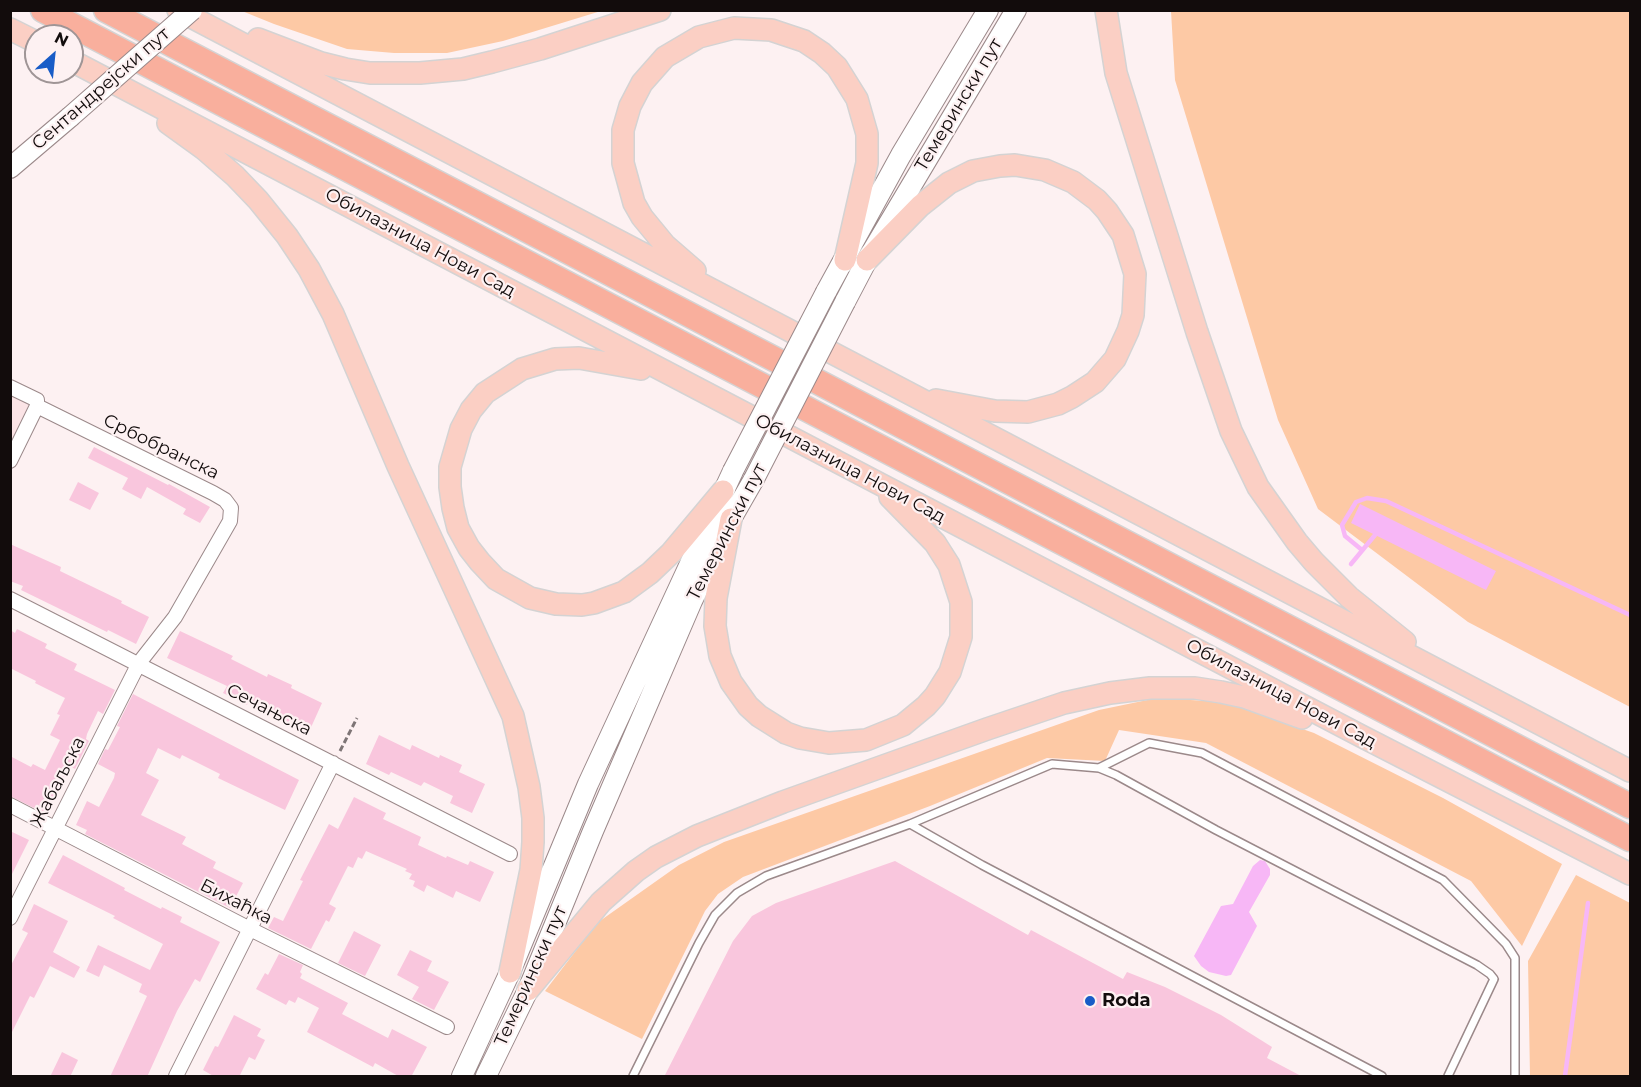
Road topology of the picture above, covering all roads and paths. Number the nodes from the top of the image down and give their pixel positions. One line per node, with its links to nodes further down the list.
1 (43, 10): 38 (highway)
2 (106, 10): 35 (highway)
3 (178, 10): 9 (main road)
4 (192, 10): 14 (main road, Сентандрејски пут, bridge)
5 (660, 10): 9 (main road)
6 (988, 10): 15 (main road, Темерински пут)
7 (1016, 10): 16 (main road, Темерински пут)
8 (1106, 10): 28 (main road)
9 (208, 26): 17 (main road)
10 (10, 29): 11 (main road)
11 (24, 36)
12 (84, 67): 13 (main road, Обилазница Нови Сад)
13 (124, 87): 18 (main road, Обилазница Нови Сад); 43 (main road)
14 (10, 168)
15 (845, 260): 17 (main road); 24 (main road, Темерински пут, bridge)
16 (867, 260): 20 (main road); 25 (main road, Темерински пут, bridge)
17 (724, 295): 20 (main road)
18 (668, 375): 23 (main road, Обилазница Нови Сад); 24 (main road)
19 (10, 387): 21 (street, Србобранска)
20 (912, 395): 28 (main road)
21 (37, 406): 22 (street); 27 (street, Србобранска)
22 (10, 461)
23 (874, 482): 25 (main road); 30 (main road, Обилазница Нови Сад)
24 (723, 490): 43 (main road, Темерински пут)
25 (731, 519): 44 (main road, Темерински пут)
26 (10, 599): 27 (street, Сечањска)
27 (139, 663): 31 (street, Сечањска); 37 (street, Жабаљска)
28 (1440, 670): 33 (main road)
29 (357, 718): 31 (path)
30 (1363, 737): 40 (main road, Обилазница Нови Сад); 44 (main road)
31 (333, 763): 39 (street, Сечањска); 42 (street)
32 (1099, 768): 36 (lane); 51 (lane); 52 (lane)
33 (1630, 771)
34 (10, 805): 37 (street, Бихаћка)
35 (1630, 806)
36 (910, 824): 49 (lane); 50 (lane)
37 (55, 828): 41 (street, Жабаљска); 42 (street, Бихаћка)
38 (1630, 839)
39 (510, 854)
40 (1630, 874)
41 (10, 918)
42 (250, 929): 45 (street, Бихаћка); 46 (street)
43 (510, 972): 47 (main road, Темерински пут)
44 (528, 990): 48 (main road, Темерински пут)
45 (447, 1028)
46 (176, 1077)
47 (462, 1077)
48 (486, 1077)
49 (633, 1077)
50 (1382, 1077)
51 (1448, 1077)
52 (1515, 1077)

